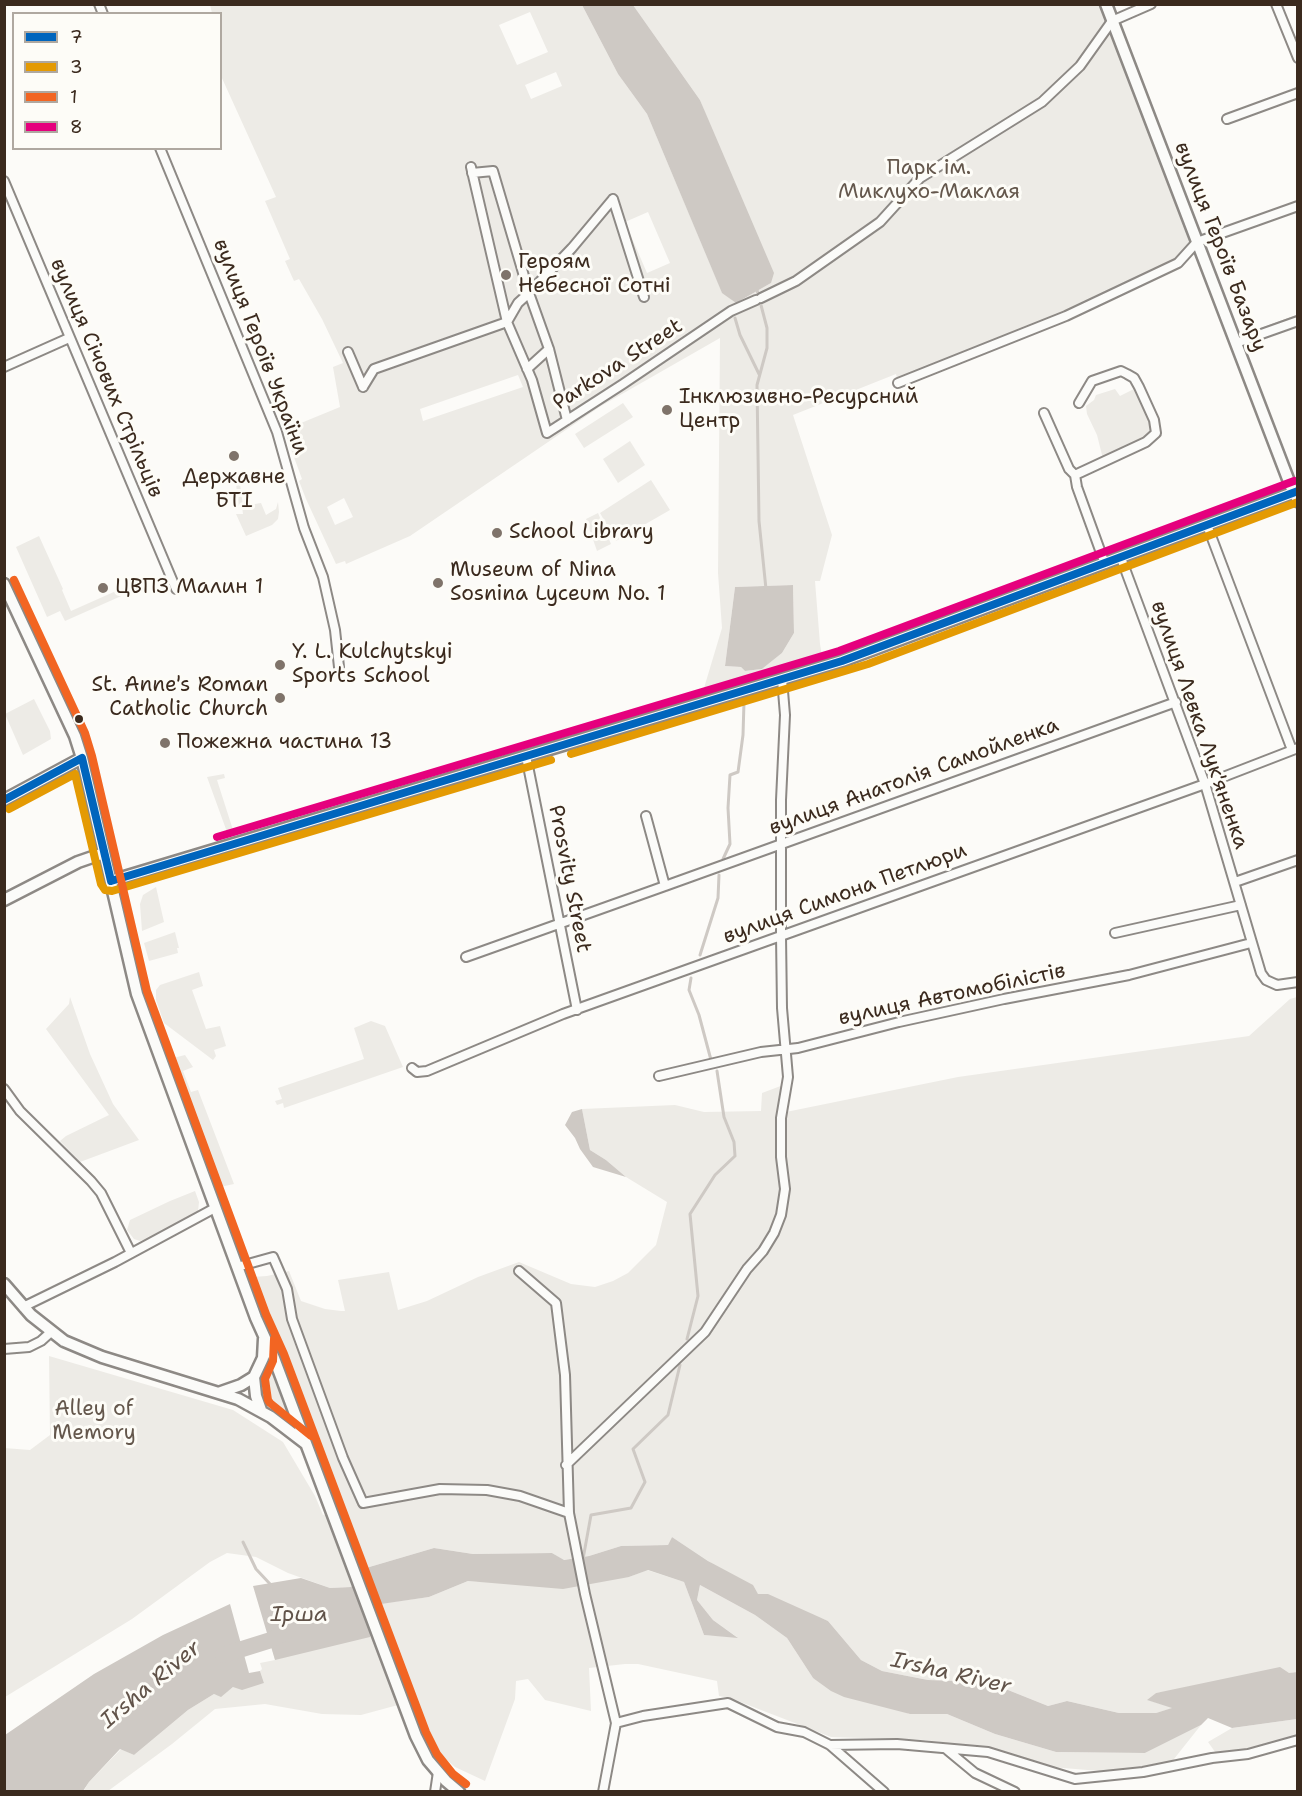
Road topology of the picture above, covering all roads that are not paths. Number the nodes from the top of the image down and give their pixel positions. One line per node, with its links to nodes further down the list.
1 (1106, 4): 4 (street, вулиця Героїв Базару)
2 (1151, 4): 4 (street)
3 (1276, 4): 5 (street)
4 (1112, 21): 11 (street, вулиця Героїв Базару); 25 (street, Parkova Street)
5 (1298, 58)
6 (1298, 93): 7 (street)
7 (1227, 119)
8 (161, 150): 33 (street, вулиця Героїв України)
9 (4, 181): 16 (street, вулиця Січових Стрільців)
10 (1298, 206): 11 (street)
11 (1197, 242): 17 (street, вулиця Героїв Базару); 22 (street)
12 (530, 293): 13 (street); 15 (street); 15 (street); 18 (street)
13 (644, 297)
14 (1298, 321): 17 (street)
15 (507, 322): 19 (street); 21 (street)
16 (69, 338): 20 (street); 31 (street, вулиця Січових Стрільців)
17 (1236, 343): 27 (street, вулиця Героїв Базару)
18 (549, 349): 21 (street); 25 (street)
19 (348, 352)
20 (4, 367)
21 (528, 369): 25 (street, Parkova Street)
22 (898, 383)
23 (1079, 403): 26 (street)
24 (1044, 413): 26 (street)
25 (567, 420)
26 (1075, 475): 30 (street)
27 (1296, 495): 28 (street)
28 (1207, 525): 29 (street); 36 (street, вулиця Симона Петлюри)
29 (1121, 558): 30 (street); 35 (street, вулиця Левка Лук'яненка)
30 (1105, 564): 34 (street)
31 (176, 589)
32 (6, 591): 38 (street)
33 (339, 667)
34 (782, 679): 37 (street); 42 (street)
35 (1176, 702): 39 (street, вулиця Левка Лук'яненка); 42 (street, вулиця Анатолія Самойленка)
36 (1295, 749): 39 (street, вулиця Симона Петлюри)
37 (526, 756): 45 (street); 50 (street, Prosvity Street)
38 (82, 758): 40 (street); 43 (street)
39 (1205, 784): 46 (street, вулиця Левка Лук'яненка); 52 (street, вулиця Симона Петлюри)
40 (4, 800)
41 (646, 816): 47 (street)
42 (782, 843): 47 (street, вулиця Анатолія Самойленка); 52 (street)
43 (104, 853): 45 (street); 48 (street)
44 (1298, 860): 46 (street)
45 (111, 881): 61 (street)
46 (1235, 882): 49 (street, вулиця Левка Лук'яненка)
47 (665, 886): 50 (street, вулиця Анатолія Самойленка)
48 (4, 900)
49 (1241, 904): 51 (street); 53 (street, вулиця Левка Лук'яненка)
50 (560, 924): 54 (street, вулиця Анатолія Самойленка); 56 (street, Prosvity Street)
51 (1115, 933)
52 (781, 936): 56 (street, вулиця Симона Петлюри); 57 (street)
53 (1251, 943): 55 (street, вулиця Левка Лук'яненка); 57 (street, вулиця Автомобілістів)
54 (466, 957)
55 (1298, 982)
56 (577, 1010): 58 (street, вулиця Симона Петлюри)
57 (785, 1049): 59 (street, вулиця Автомобілістів); 74 (street)
58 (412, 1068)
59 (659, 1076)
60 (4, 1089): 62 (street)
61 (215, 1208): 62 (street); 63 (street)
62 (131, 1253): 66 (street)
63 (237, 1267): 68 (street); 75 (street)
64 (519, 1271): 74 (street)
65 (4, 1284): 66 (street)
66 (23, 1307): 67 (street)
67 (51, 1332): 69 (street); 71 (street)
68 (264, 1338): 70 (street); 73 (street)
69 (4, 1349)
70 (254, 1377): 71 (street); 72 (street)
71 (221, 1392): 72 (street)
72 (261, 1410): 73 (street)
73 (305, 1444): 80 (street)
74 (566, 1465): 75 (street)
75 (569, 1513): 76 (street)
76 (616, 1723): 78 (street); 83 (street)
77 (1298, 1740): 79 (street)
78 (830, 1745): 79 (street); 84 (street)
79 (946, 1749): 85 (street)
80 (438, 1772): 81 (street); 82 (street)
81 (435, 1791)
82 (459, 1791)
83 (603, 1791)
84 (884, 1791)
85 (1015, 1791)

